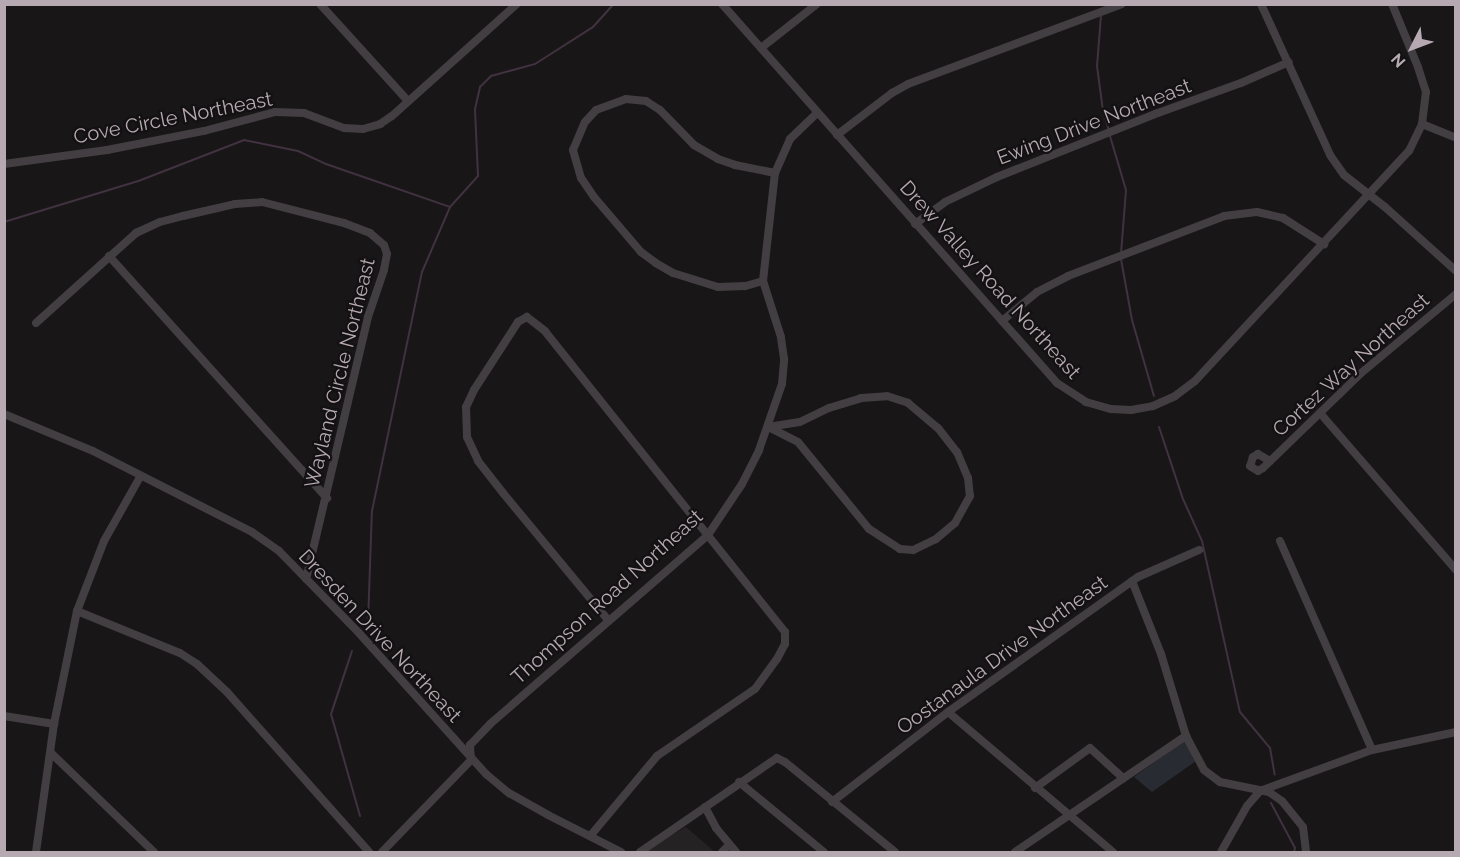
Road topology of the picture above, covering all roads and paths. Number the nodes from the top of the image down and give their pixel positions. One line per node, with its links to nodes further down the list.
1 (320, 4): 10 (street)
2 (722, 4): 8 (street, Drew Valley Road Northeast)
3 (817, 4): 8 (street)
4 (1122, 4): 13 (street)
5 (1261, 4): 9 (street)
6 (1392, 4): 12 (street, Drew Valley Road Northeast)
7 (510, 6): 10 (street, Cove Circle Northeast)
8 (760, 48): 11 (street, Drew Valley Road Northeast)
9 (1289, 62): 17 (street); 18 (street, Ewing Drive Northeast)
10 (408, 101): 15 (street, Cove Circle Northeast)
11 (817, 113): 13 (street, Drew Valley Road Northeast); 16 (street, Thompson Road Northeast)
12 (1422, 124): 14 (street); 17 (street, Drew Valley Road Northeast)
13 (837, 135): 18 (street, Drew Valley Road Northeast)
14 (1455, 138)
15 (4, 165)
16 (776, 173): 22 (street, Thompson Road Northeast); 22 (street)
17 (1370, 195): 19 (street, Drew Valley Road Northeast); 21 (street)
18 (915, 224): 24 (street, Drew Valley Road Northeast)
19 (1324, 244): 24 (street); 24 (street, Drew Valley Road Northeast)
20 (109, 255): 25 (street, Wayland Circle Northeast); 31 (street); 31 (street, Wayland Circle Northeast)
21 (1455, 271)
22 (763, 281): 28 (street, Thompson Road Northeast)
23 (1455, 294): 26 (street, Cortez Way Northeast)
24 (1002, 321)
25 (36, 323)
26 (1320, 413): 29 (street, Cortez Way Northeast); 35 (street)
27 (4, 414): 30 (street, Dresden Drive Northeast)
28 (768, 427): 28 (street); 32 (street, Thompson Road Northeast)
29 (1270, 460)
30 (140, 477): 36 (street, Dresden Drive Northeast); 38 (street)
31 (327, 498): 36 (street, Wayland Circle Northeast)
32 (708, 535): 39 (street, Thompson Road Northeast); 39 (street); 55 (street)
33 (1280, 541): 45 (street)
34 (1199, 550): 37 (street, Oostanaula Drive Northeast)
35 (1455, 570)
36 (306, 579): 47 (street, Dresden Drive Northeast)
37 (1132, 581): 40 (street, Oostanaula Drive Northeast); 44 (street)
38 (77, 611): 42 (street); 59 (street)
39 (609, 621): 47 (street, Thompson Road Northeast)
40 (948, 712): 50 (street); 52 (street, Oostanaula Drive Northeast)
41 (4, 716): 42 (street)
42 (54, 724): 46 (street)
43 (1455, 732): 45 (street)
44 (1186, 736): 48 (street); 51 (street)
45 (1372, 750): 51 (street)
46 (51, 753): 57 (street); 58 (street)
47 (471, 760): 55 (street, Dresden Drive Northeast); 60 (street)
48 (1123, 778): 50 (street); 54 (street)
49 (739, 782): 52 (street); 53 (street); 65 (street)
50 (1035, 788): 54 (street)
51 (1260, 790): 69 (street); 70 (street)
52 (832, 801): 66 (street)
53 (705, 807): 56 (street); 62 (street)
54 (1068, 816): 67 (street); 68 (street)
55 (591, 835): 61 (street, Dresden Drive Northeast)
56 (729, 845): 63 (street); 64 (street)
57 (36, 852)
58 (154, 852)
59 (369, 852)
60 (382, 852)
61 (621, 852)
62 (640, 852)
63 (722, 852)
64 (736, 852)
65 (824, 852)
66 (895, 852)
67 (1015, 852)
68 (1113, 852)
69 (1221, 852)
70 (1306, 852)

